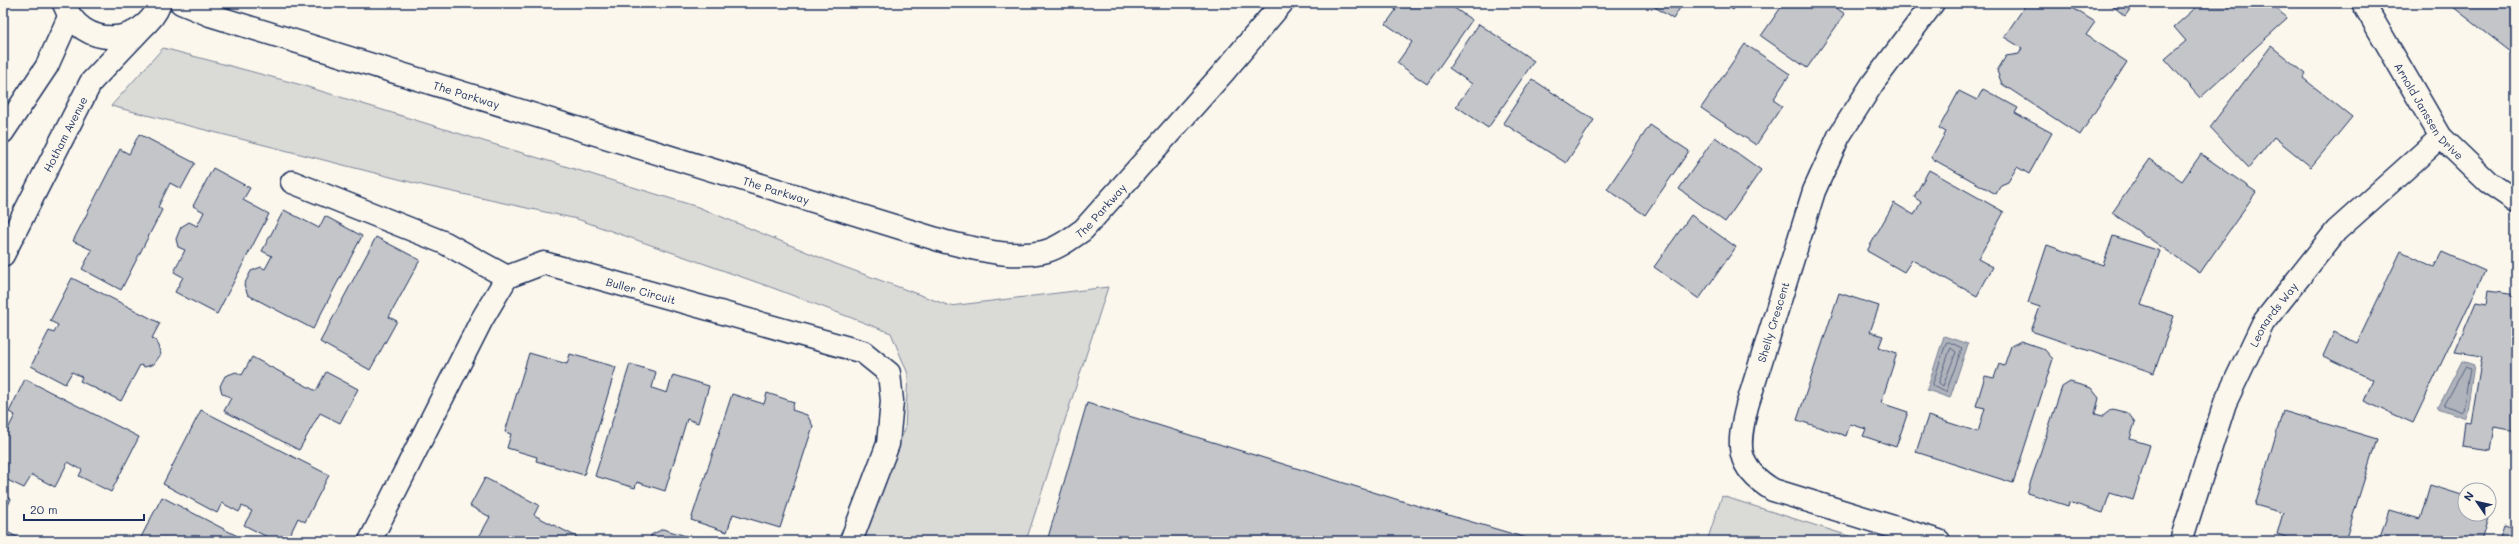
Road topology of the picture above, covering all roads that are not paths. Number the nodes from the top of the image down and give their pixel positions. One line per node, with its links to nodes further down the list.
1 (160, 3): 7 (street, Hotham Avenue)
2 (180, 3): 3 (street, The Parkway)
3 (1282, 3)
4 (1933, 3): 16 (street, Shelly Crescent)
5 (2363, 3): 9 (street, Arnold Janssen Drive)
6 (66, 10): 7 (street); 8 (street)
7 (145, 25): 12 (street, Hotham Avenue)
8 (3, 132)
9 (2441, 137): 11 (street, Arnold Janssen Drive); 17 (street, Leonards Way)
10 (292, 182): 13 (street)
11 (2516, 201)
12 (3, 255)
13 (507, 277): 14 (street); 15 (street, Buller Circuit)
14 (370, 541)
15 (851, 541)
16 (1939, 541)
17 (2181, 541)

